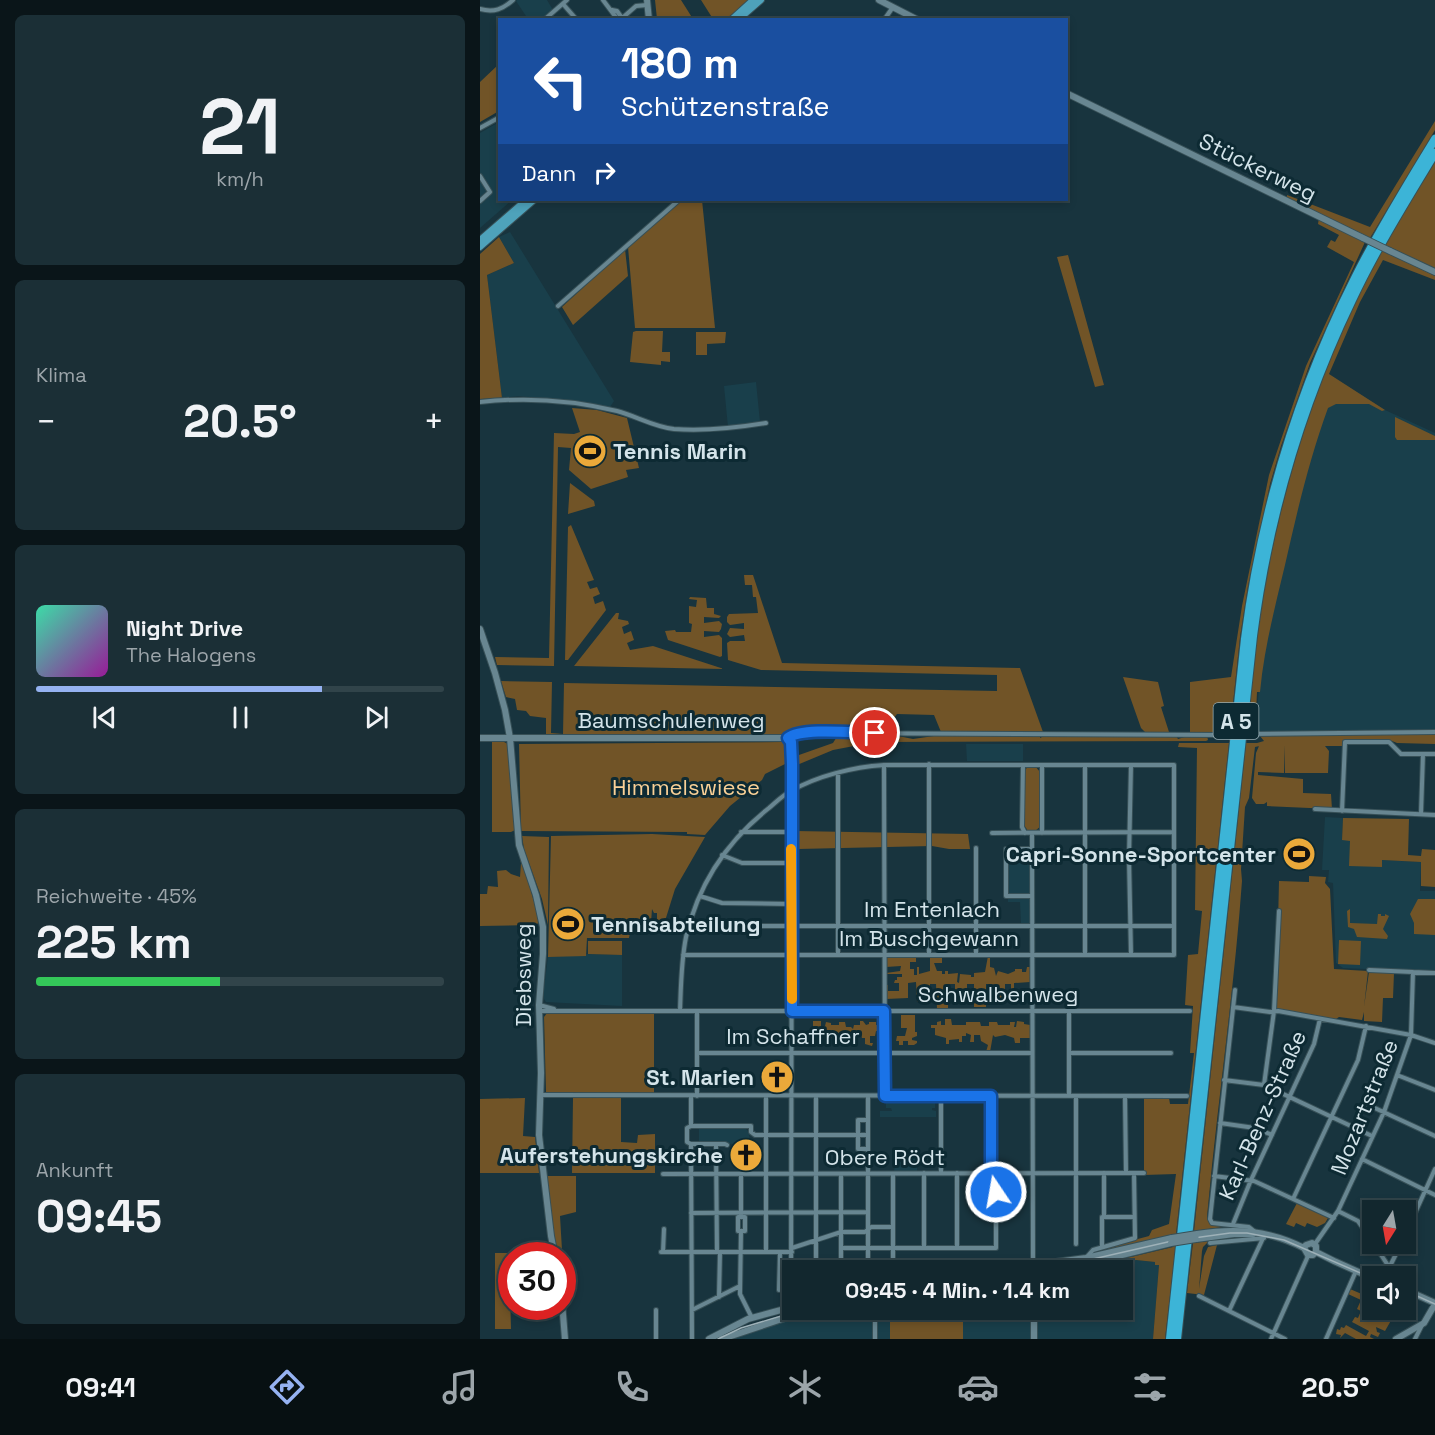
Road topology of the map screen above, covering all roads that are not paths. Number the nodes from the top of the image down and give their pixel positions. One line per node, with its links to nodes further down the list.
1 (513, 0): 9 (street)
2 (603, 0): 12 (street)
3 (753, 0): 15 (main road)
4 (761, 0): 16 (main road)
5 (879, 0): 8 (main road)
6 (565, 2): 10 (street); 11 (street)
7 (647, 2): 13 (street); 14 (main road)
8 (893, 7): 17 (street); 18 (main road)
9 (480, 9)
10 (546, 18)
11 (576, 18)
12 (620, 18)
13 (621, 18)
14 (649, 18)
15 (733, 18)
16 (740, 18)
17 (885, 18)
18 (914, 18)
19 (1068, 94): 31 (main road, Stückerweg, bridge)
20 (498, 118): 21 (street)
21 (480, 128)
22 (1435, 139): 258 (highway, A 5)
23 (1435, 153): 259 (highway, A 5)
24 (480, 176): 25 (street)
25 (480, 201)
26 (525, 201): 29 (main road)
27 (533, 201): 30 (main road)
28 (678, 201): 32 (street)
29 (480, 240)
30 (480, 247)
31 (1435, 272)
32 (558, 306)
33 (480, 402): 34 (street)
34 (766, 423)
35 (480, 629): 38 (main road, Diebsweg)
36 (1435, 732): 39 (street, Baumschulenweg, bridge)
37 (480, 738): 38 (main road, Baumschulenweg)
38 (510, 738): 39 (main road, Baumschulenweg); 95 (main road, Diebsweg)
39 (788, 738): 49 (street)
40 (1423, 754): 41 (street); 51 (street); 52 (street)
41 (1435, 754)
42 (929, 764): 43 (street); 44 (street); 75 (street)
43 (884, 765): 48 (street); 74 (street)
44 (1023, 765): 45 (street); 59 (street)
45 (1042, 765): 46 (street); 61 (street)
46 (1085, 765): 47 (street); 62 (street)
47 (1131, 765): 56 (street); 57 (street)
48 (838, 773): 49 (street); 73 (street)
49 (790, 791): 54 (street); 55 (street)
50 (1315, 809): 51 (street)
51 (1342, 811): 52 (street)
52 (1421, 814): 53 (street)
53 (1435, 815)
54 (741, 832): 55 (street); 65 (street)
55 (791, 832): 66 (street)
56 (1129, 832): 57 (street); 62 (street); 79 (street)
57 (1174, 832): 80 (street)
58 (992, 833): 59 (street)
59 (1025, 833): 60 (street)
60 (1032, 833): 61 (street); 64 (street)
61 (1042, 833): 62 (street)
62 (1085, 833): 78 (street)
63 (976, 848): 76 (street)
64 (1032, 849): 68 (street); 68 (street)
65 (722, 855): 66 (street); 67 (street)
66 (791, 863): 69 (street)
67 (700, 896): 69 (street); 71 (street)
68 (1032, 896): 77 (street)
69 (791, 904): 72 (street)
70 (1279, 911): 103 (street)
71 (689, 926): 72 (street, Im Entenlach); 81 (street)
72 (791, 926): 73 (street, Im Entenlach); 82 (street)
73 (838, 926): 74 (street, Im Entenlach); 83 (street)
74 (884, 926): 75 (street, Im Entenlach); 84 (street)
75 (930, 926): 76 (street, Im Entenlach); 85 (street)
76 (976, 926): 77 (street, Im Entenlach); 86 (street)
77 (1032, 926): 78 (street, Im Entenlach); 87 (street)
78 (1085, 926): 79 (street, Im Entenlach); 88 (street)
79 (1130, 926): 80 (street, Im Entenlach); 89 (street)
80 (1174, 926): 89 (street, Im Buschgewann)
81 (683, 955): 82 (street, Im Buschgewann); 96 (street)
82 (792, 955): 83 (street, Im Buschgewann); 98 (street)
83 (838, 955): 84 (street, Im Buschgewann)
84 (885, 955): 85 (street, Im Buschgewann); 99 (street)
85 (929, 955): 86 (street, Im Buschgewann)
86 (976, 955): 87 (street, Im Buschgewann)
87 (1032, 955): 88 (street, Im Buschgewann); 100 (street)
88 (1085, 955): 89 (street, Im Buschgewann)
89 (1131, 955)
90 (1369, 970): 91 (street)
91 (1413, 972): 92 (street); 106 (street, Mozartstraße)
92 (1435, 973)
93 (1235, 990): 94 (street)
94 (1233, 1007): 103 (street); 115 (street)
95 (540, 1009): 96 (street, Schwalbenweg); 118 (main road, Diebsweg)
96 (681, 1011): 97 (street, Schwalbenweg)
97 (697, 1011): 98 (street, Schwalbenweg); 108 (street)
98 (792, 1011): 99 (street, Schwalbenweg); 109 (street)
99 (884, 1011): 100 (street, Schwalbenweg); 110 (street)
100 (1032, 1011): 101 (street, Schwalbenweg); 111 (street)
101 (1069, 1011): 102 (street, Schwalbenweg); 112 (street)
102 (1190, 1011)
103 (1274, 1011): 104 (street); 116 (street)
104 (1320, 1018): 105 (street); 133 (street, Karl-Benz-Straße)
105 (1366, 1026): 106 (street); 136 (street)
106 (1411, 1035): 107 (street); 114 (street, Mozartstraße)
107 (1435, 1043)
108 (698, 1053): 109 (street, Im Schaffner); 120 (street)
109 (792, 1053): 110 (street, Im Schaffner); 122 (street)
110 (885, 1053): 111 (street, Im Schaffner); 125 (street)
111 (1032, 1053): 128 (street)
112 (1069, 1053): 113 (street); 129 (street)
113 (1171, 1053)
114 (1397, 1075): 117 (street); 135 (street, Mozartstraße)
115 (1224, 1080): 116 (street); 138 (street)
116 (1264, 1085): 133 (street)
117 (1435, 1090)
118 (540, 1095): 119 (street); 204 (main road, Diebsweg)
119 (691, 1096): 120 (street); 139 (street)
120 (697, 1096): 121 (street)
121 (766, 1096): 122 (street); 141 (street)
122 (792, 1096): 123 (street); 142 (street)
123 (816, 1096): 124 (street); 143 (street)
124 (868, 1096): 125 (street); 137 (street)
125 (885, 1096): 126 (street)
126 (941, 1096): 127 (street); 155 (street)
127 (991, 1096): 128 (street); 157 (street)
128 (1032, 1096): 129 (street); 158 (street)
129 (1069, 1096): 130 (street)
130 (1076, 1096): 131 (street); 159 (street)
131 (1125, 1096): 132 (street); 161 (street)
132 (1187, 1096)
133 (1289, 1097): 136 (street); 145 (street, Karl-Benz-Straße)
134 (1364, 1103): 135 (street)
135 (1384, 1112): 146 (street, Mozartstraße); 147 (street)
136 (1331, 1116): 146 (street); 179 (street)
137 (868, 1120): 140 (street); 144 (street)
138 (1220, 1123): 145 (street); 174 (street)
139 (691, 1126): 141 (street); 148 (street)
140 (858, 1134): 143 (street); 144 (street); 151 (street)
141 (766, 1135): 142 (street); 168 (street)
142 (792, 1135): 143 (street); 169 (street)
143 (816, 1135): 170 (street)
144 (868, 1135): 151 (street)
145 (1272, 1135): 176 (street, Karl-Benz-Straße)
146 (1372, 1136): 152 (street, Mozartstraße)
147 (1435, 1136)
148 (691, 1144): 149 (street); 165 (street)
149 (716, 1144): 150 (street); 166 (street)
150 (727, 1145)
151 (868, 1149): 172 (street)
152 (1362, 1159): 177 (street); 180 (street, Mozartstraße)
153 (1435, 1169): 175 (street)
154 (924, 1173): 155 (street, Obere Rödt); 173 (street, Obere Rödt); 212 (street)
155 (941, 1173): 156 (street, Obere Rödt)
156 (957, 1173): 157 (street, Obere Rödt); 213 (street)
157 (993, 1173): 158 (street, Obere Rödt); 213 (street)
158 (1032, 1173): 159 (street, Obere Rödt); 229 (street)
159 (1076, 1173): 160 (street, Obere Rödt); 206 (street)
160 (1104, 1173): 161 (street, Obere Rödt); 191 (street)
161 (1126, 1173): 162 (street, Obere Rödt)
162 (1134, 1173): 163 (street, Obere Rödt); 190 (street)
163 (1144, 1173)
164 (663, 1174): 165 (street, Obere Rödt)
165 (691, 1174): 166 (street, Obere Rödt); 186 (street)
166 (717, 1174): 167 (street, Obere Rödt); 187 (street)
167 (741, 1174): 168 (street, Obere Rödt); 189 (street)
168 (765, 1174): 169 (street, Obere Rödt); 182 (street)
169 (791, 1174): 170 (street, Obere Rödt); 188 (street)
170 (816, 1174): 171 (street, Obere Rödt); 183 (street)
171 (841, 1174): 172 (street, Obere Rödt); 184 (street)
172 (868, 1174): 173 (street, Obere Rödt); 185 (street)
173 (893, 1174): 194 (street)
174 (1214, 1176): 176 (street); 193 (street)
175 (1433, 1179): 177 (street)
176 (1251, 1180): 179 (street); 193 (street, Karl-Benz-Straße)
177 (1425, 1191): 178 (street); 181 (street)
178 (1435, 1195)
179 (1293, 1199): 192 (street)
180 (1338, 1210): 192 (street, Mozartstraße); 195 (street)
181 (1416, 1211)
182 (765, 1212): 188 (street); 189 (street); 219 (street)
183 (816, 1212): 184 (street); 188 (street); 202 (street)
184 (841, 1212): 185 (street); 199 (street)
185 (868, 1212): 197 (street)
186 (691, 1213): 187 (street); 216 (street)
187 (717, 1213): 189 (street); 217 (street)
188 (791, 1213): 215 (street)
189 (741, 1215): 218 (street)
190 (1134, 1217): 191 (street); 208 (street)
191 (1103, 1218): 208 (street)
192 (1334, 1218): 207 (street, Mozartstraße)
193 (1233, 1224): 198 (street)
194 (893, 1227): 197 (street); 211 (street)
195 (1362, 1227)
196 (664, 1229): 216 (street)
197 (867, 1230): 199 (street); 210 (street)
198 (1254, 1231): 200 (main road); 201 (main road)
199 (841, 1232): 202 (street); 209 (street)
200 (1265, 1236): 201 (main road); 205 (street); 214 (main road); 243 (street)
201 (1197, 1237): 203 (main road, bridge)
202 (816, 1241): 215 (street); 225 (street)
203 (1172, 1241): 223 (main road); 231 (main road)
204 (552, 1242)
205 (1210, 1243)
206 (1076, 1244)
207 (1315, 1244): 214 (main road); 221 (main road)
208 (1102, 1247): 223 (street)
209 (841, 1248): 210 (street); 226 (street)
210 (867, 1248): 211 (street); 227 (street)
211 (893, 1248): 212 (street); 228 (street)
212 (924, 1248): 213 (street)
213 (957, 1248)
214 (1304, 1248): 222 (main road)
215 (792, 1250): 220 (street); 224 (street)
216 (691, 1252): 217 (street); 241 (street)
217 (718, 1252): 218 (street); 237 (street)
218 (741, 1252): 219 (street); 234 (street)
219 (766, 1252): 220 (street)
220 (780, 1252): 235 (street)
221 (1316, 1252): 222 (main road); 232 (main road)
222 (1308, 1255): 250 (street)
223 (1086, 1258): 230 (main road)
224 (792, 1260)
225 (816, 1260)
226 (841, 1260)
227 (868, 1260)
228 (893, 1260)
229 (1033, 1260)
230 (1075, 1260)
231 (1099, 1260)
232 (1356, 1271): 233 (main road); 262 (street)
233 (1362, 1274)
234 (740, 1286): 237 (street); 244 (street)
235 (779, 1290)
236 (1416, 1294): 239 (main road)
237 (720, 1296): 241 (street)
238 (1198, 1296): 243 (street)
239 (1435, 1303): 249 (main road)
240 (656, 1310): 252 (street)
241 (692, 1310): 253 (street)
242 (782, 1310): 244 (main road)
243 (1229, 1311): 250 (street)
244 (752, 1318): 254 (main road)
245 (782, 1319): 255 (main road)
246 (563, 1320): 251 (main road)
247 (875, 1320): 256 (street)
248 (1034, 1320): 257 (main road)
249 (1424, 1323): 263 (main road); 264 (street)
250 (1272, 1334): 260 (street); 261 (street)
251 (565, 1339)
252 (656, 1339)
253 (692, 1339)
254 (709, 1339)
255 (722, 1339)
256 (875, 1339)
257 (1034, 1339)
258 (1170, 1339)
259 (1177, 1339)
260 (1271, 1339)
261 (1285, 1339)
262 (1326, 1339)
263 (1396, 1339)
264 (1415, 1339)

